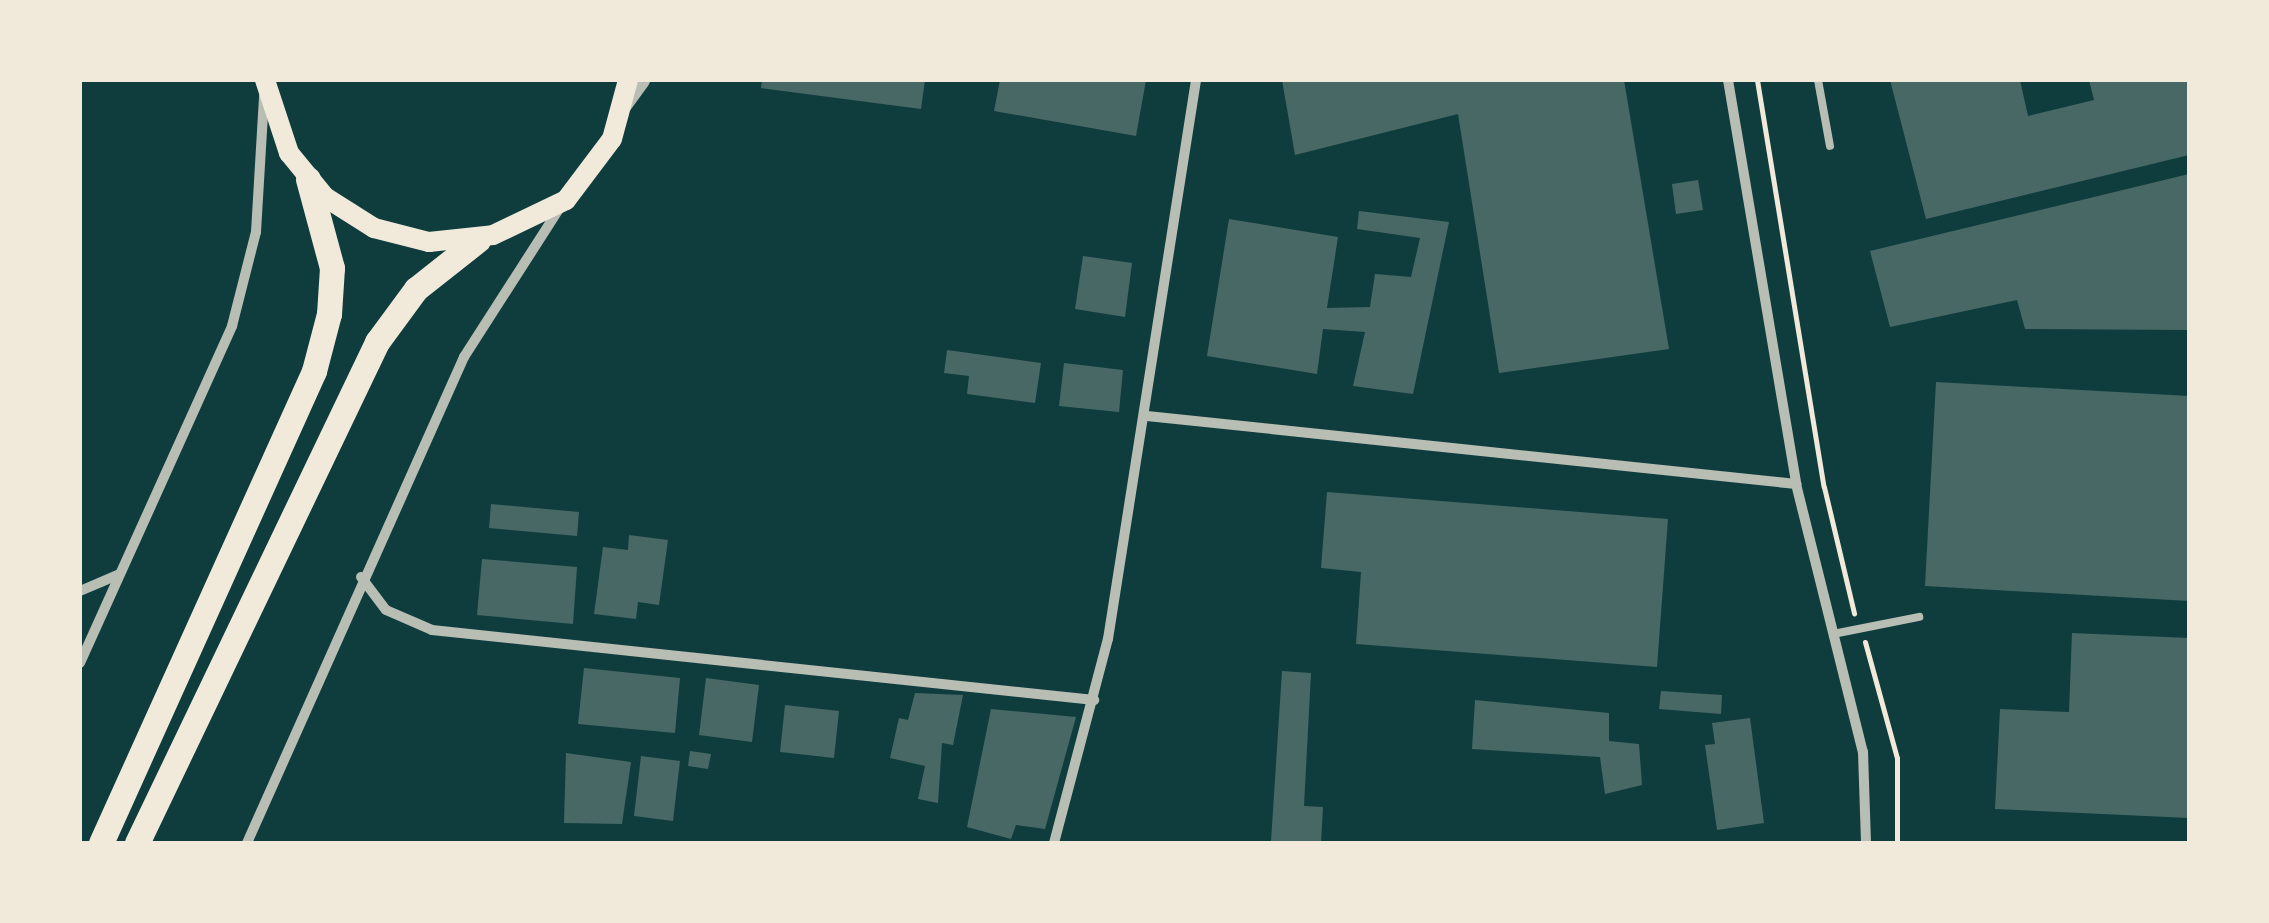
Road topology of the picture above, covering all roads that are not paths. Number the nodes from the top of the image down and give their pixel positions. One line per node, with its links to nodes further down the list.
1 (264, 80): 9 (main road); 14 (street)
2 (628, 80): 7 (main road)
3 (641, 80): 7 (street)
4 (1196, 80): 12 (street)
5 (1728, 80): 13 (street)
6 (1818, 80): 8 (lane)
7 (623, 105): 10 (main road)
8 (1830, 146)
9 (308, 179): 11 (main road); 21 (highway)
10 (566, 200): 11 (main road); 15 (street)
11 (478, 240): 22 (highway)
12 (1146, 416): 13 (street); 20 (street)
13 (1796, 484): 18 (street)
14 (121, 574): 16 (street); 19 (street)
15 (361, 577): 20 (street); 23 (street)
16 (80, 591)
17 (1920, 617): 18 (lane)
18 (1833, 634): 25 (street)
19 (80, 663)
20 (1094, 700): 24 (street)
21 (100, 843)
22 (138, 843)
23 (247, 843)
24 (1054, 843)
25 (1866, 843)

